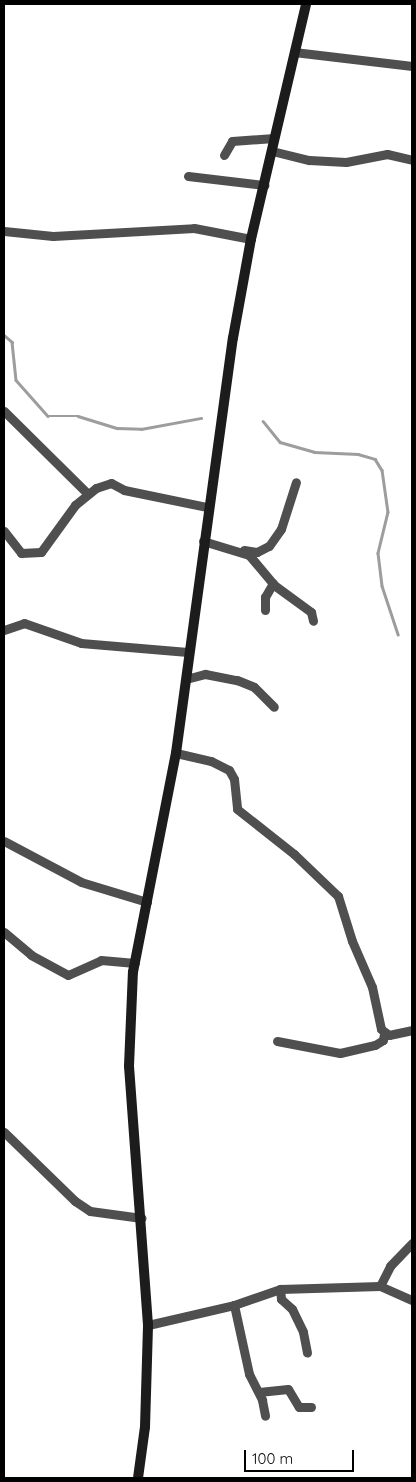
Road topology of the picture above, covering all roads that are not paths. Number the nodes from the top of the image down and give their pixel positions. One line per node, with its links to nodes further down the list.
1 (306, 4): 2 (main road)
2 (294, 52): 3 (street); 4 (main road)
3 (412, 66)
4 (274, 138): 5 (main road); 6 (street)
5 (272, 150): 7 (street); 9 (main road)
6 (224, 155)
7 (412, 160)
8 (188, 176): 9 (street)
9 (264, 185): 11 (main road)
10 (4, 231): 11 (street)
11 (251, 240): 15 (main road)
12 (4, 411): 14 (street)
13 (296, 482): 18 (street)
14 (88, 493): 15 (street); 16 (street)
15 (207, 507): 17 (main road)
16 (4, 531)
17 (203, 541): 18 (street); 23 (main road)
18 (238, 550): 19 (street)
19 (273, 583): 20 (street); 21 (street)
20 (265, 610)
21 (313, 621)
22 (4, 630): 23 (street)
23 (188, 652): 24 (main road)
24 (186, 679): 25 (street); 26 (main road)
25 (274, 707)
26 (176, 752): 28 (main road); 32 (street)
27 (4, 841): 28 (street)
28 (147, 902): 30 (main road)
29 (4, 932): 30 (street)
30 (135, 963): 35 (main road)
31 (412, 1030): 32 (street)
32 (384, 1034): 33 (street)
33 (277, 1041)
34 (4, 1132): 35 (street)
35 (142, 1218): 41 (main road)
36 (412, 1243): 37 (street)
37 (380, 1286): 38 (street); 39 (street)
38 (280, 1289): 40 (street); 42 (street)
39 (412, 1300)
40 (234, 1305): 41 (street); 43 (street)
41 (148, 1325): 46 (main road)
42 (307, 1353)
43 (259, 1392): 44 (street); 45 (street)
44 (311, 1407)
45 (264, 1416)
46 (138, 1478)

